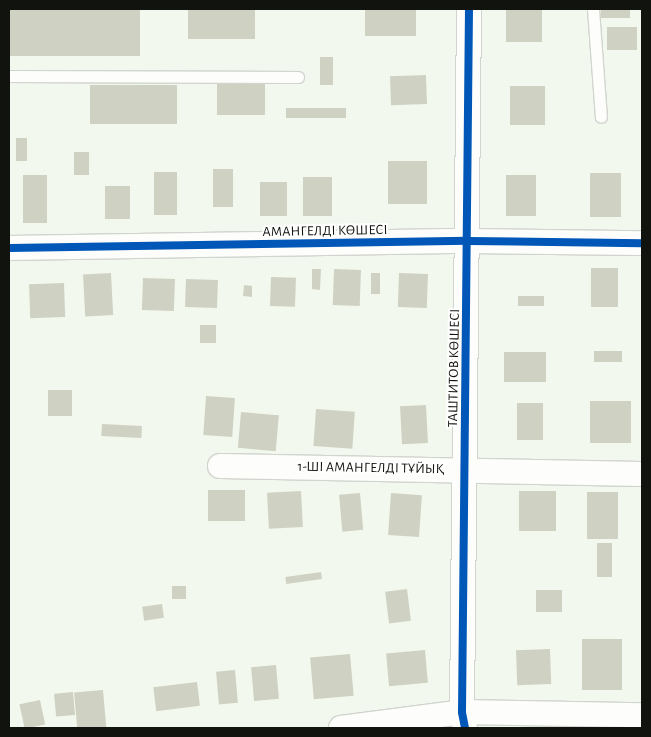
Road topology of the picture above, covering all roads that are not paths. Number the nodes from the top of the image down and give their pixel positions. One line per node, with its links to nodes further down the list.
1 (469, 9): 6 (street, ТАШТИТОВ КӨШЕСІ)
2 (592, 9): 5 (lane)
3 (9, 76): 4 (lane)
4 (298, 77)
5 (601, 117)
6 (468, 241): 7 (street, АМАНГЕЛДІ КӨШЕСІ); 8 (street, АМАНГЕЛДІ КӨШЕСІ); 10 (street, ТАШТИТОВ КӨШЕСІ)
7 (642, 243)
8 (9, 248)
9 (220, 466): 10 (street, 1-ШІ АМАНГЕЛДІ ТҰЙЫҚ)
10 (465, 470): 11 (street, 1-ШІ АМАНГЕЛДІ ТҰЙЫҚ); 13 (street, ТАШТИТОВ КӨШЕСІ)
11 (642, 474)
12 (642, 715): 13 (street)
13 (463, 720): 14 (street)
14 (341, 728)

